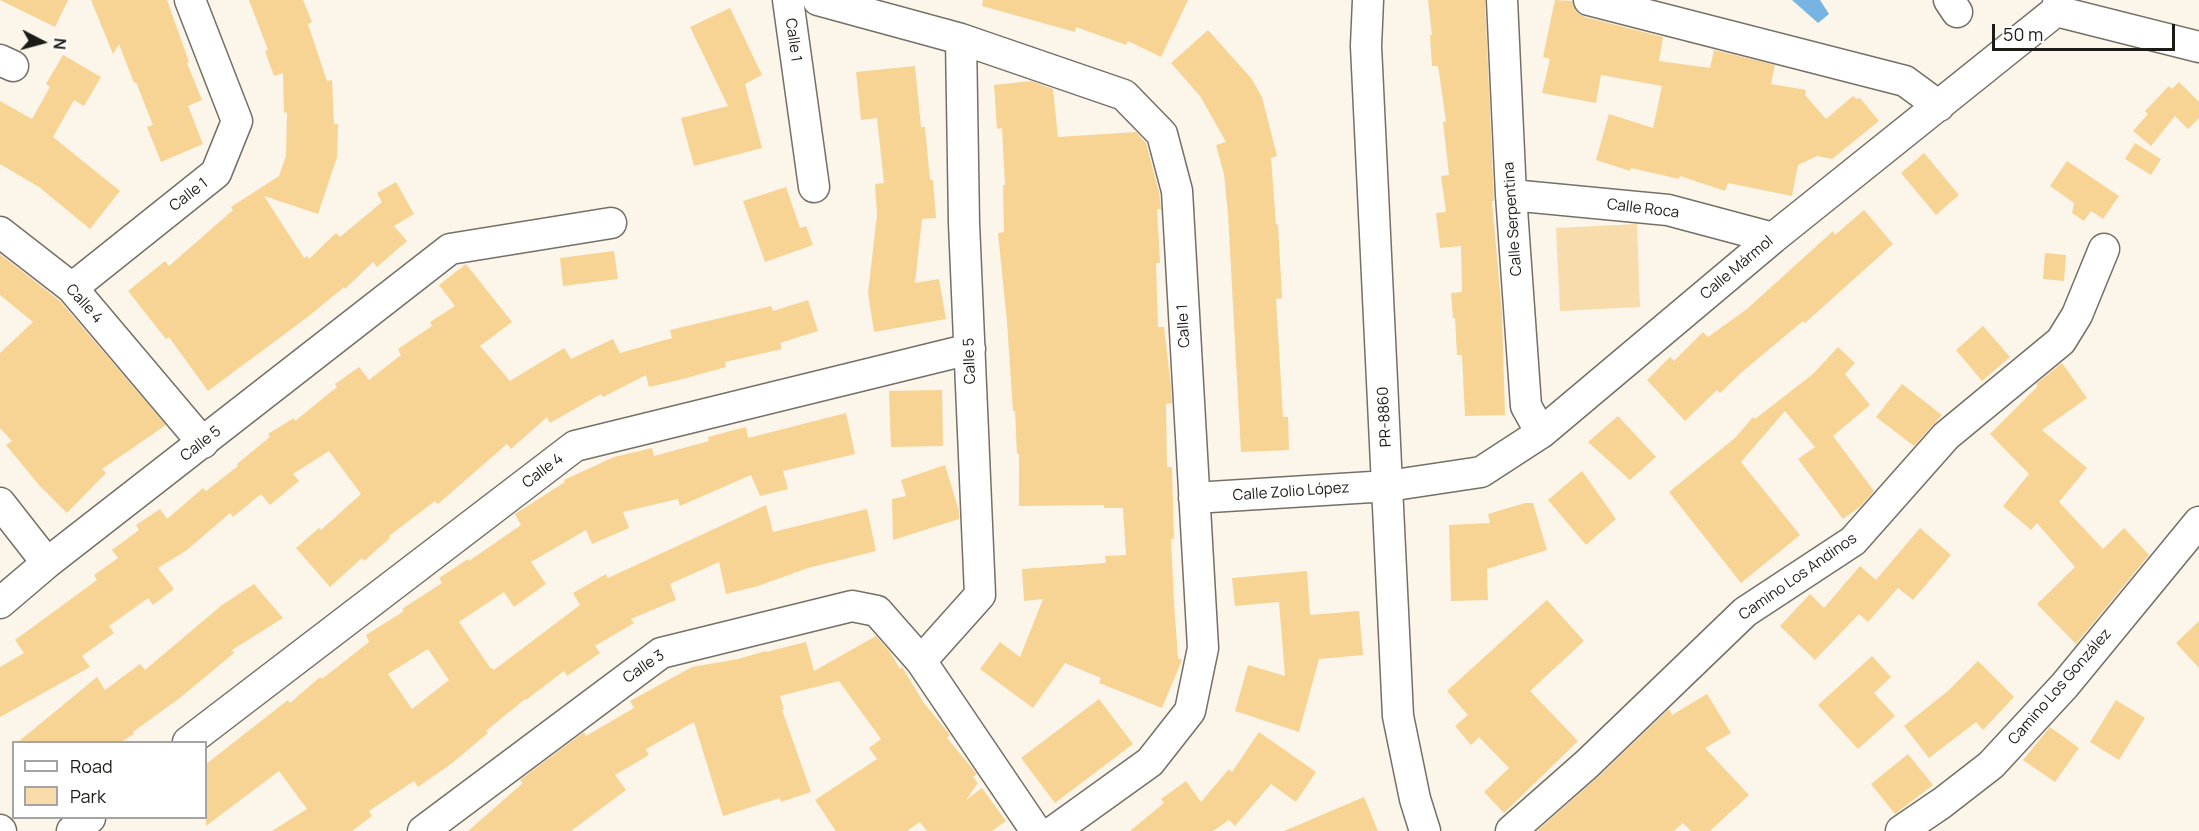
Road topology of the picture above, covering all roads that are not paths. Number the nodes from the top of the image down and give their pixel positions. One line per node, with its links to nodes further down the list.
1 (190, 0): 17 (street, Calle 1)
2 (788, 0): 11 (street, Calle 1)
3 (818, 0): 8 (street, Calle 1)
4 (1368, 0): 21 (street, PR-8860 / PR-8860)
5 (1502, 0): 12 (street, Calle Serpentina)
6 (1589, 0): 10 (street)
7 (2057, 6): 9 (street); 10 (street, Calle Mármol)
8 (961, 39): 18 (street, Calle 5); 22 (street, Calle 1)
9 (2199, 47)
10 (1939, 106): 15 (street, Calle Mármol)
11 (814, 187)
12 (1511, 195): 15 (street, Calle Roca); 19 (street, Calle Serpentina)
13 (611, 224): 20 (street, Calle 5)
14 (0, 232): 17 (street, Calle 4)
15 (1773, 238): 19 (street, Calle Mármol)
16 (2104, 249): 35 (street, Camino Los Andinos)
17 (72, 288): 20 (street, Calle 4)
18 (970, 349): 27 (street, Calle 5); 28 (street, Calle 4)
19 (1541, 433): 21 (street, Calle Mármol)
20 (203, 443): 25 (street, Calle 5)
21 (1388, 486): 22 (street, Calle Zolio López); 34 (street, PR-8860 / PR-8860)
22 (1194, 498): 33 (street, Calle 1)
23 (0, 503): 25 (street)
24 (2199, 522): 36 (street, Camino Los González)
25 (47, 563): 26 (street, Calle 5)
26 (0, 603)
27 (921, 661): 31 (street, Calle 3); 32 (street, Calle 3)
28 (189, 741)
29 (89, 819): 30 (street)
30 (72, 831)
31 (423, 831)
32 (1036, 831)
33 (1054, 831)
34 (1425, 831)
35 (1511, 831)
36 (1901, 831)

